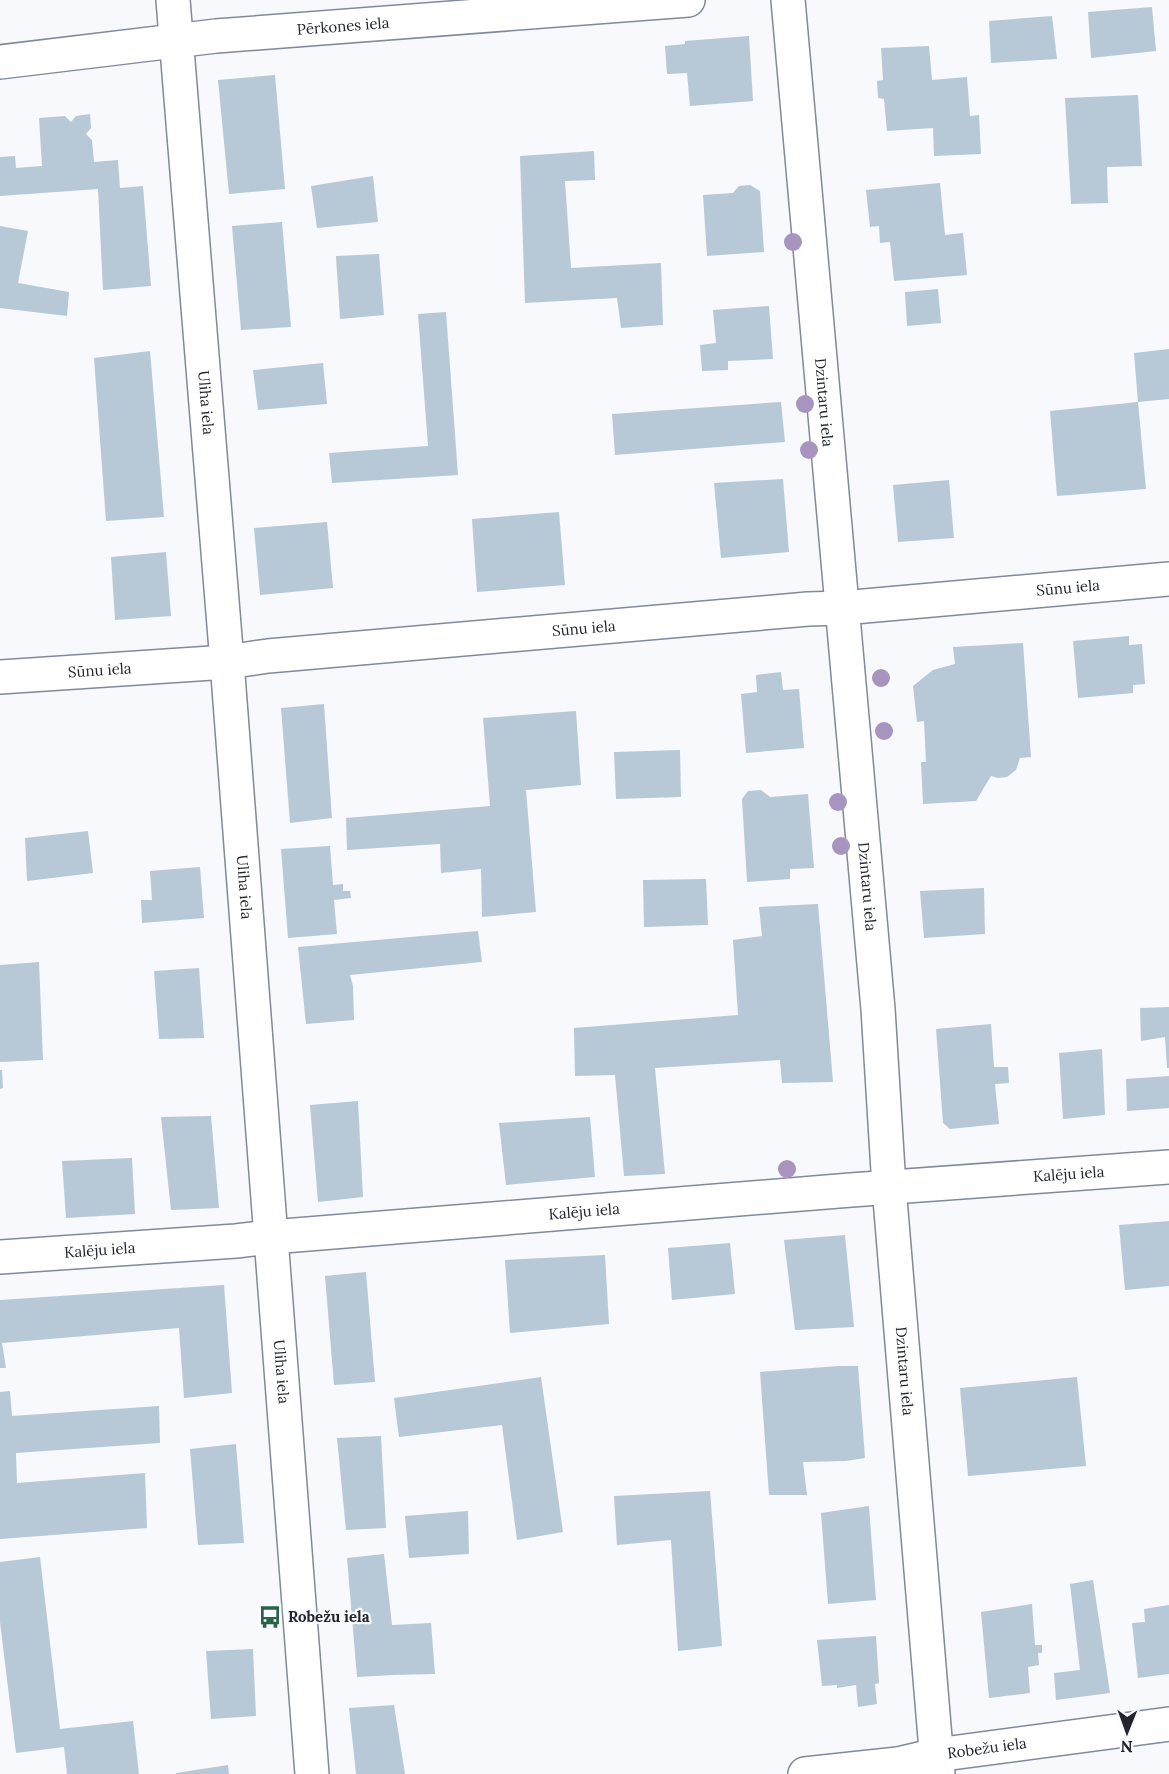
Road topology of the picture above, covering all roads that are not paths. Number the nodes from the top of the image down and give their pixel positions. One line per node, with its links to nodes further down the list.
1 (173, 0): 4 (street, Uliha iela)
2 (688, 0): 4 (street, Pērkones iela)
3 (788, 0): 7 (street, Dzintaru iela)
4 (177, 40): 5 (street, Pērkones iela); 8 (street, Uliha iela)
5 (0, 62)
6 (1169, 579): 7 (street, Sūnu iela)
7 (842, 608): 8 (street, Sūnu iela); 11 (street, Dzintaru iela)
8 (227, 662): 9 (street, Sūnu iela); 12 (street, Uliha iela)
9 (0, 677)
10 (1169, 1167): 11 (street, Kalēju iela)
11 (889, 1188): 12 (street, Kalēju iela); 15 (street, Dzintaru iela)
12 (271, 1237): 13 (street, Kalēju iela); 16 (street, Uliha iela)
13 (0, 1257)
14 (1169, 1724): 15 (street, Robežu iela)
15 (937, 1765): 17 (street, Robežu iela)
16 (312, 1774)
17 (805, 1774)

